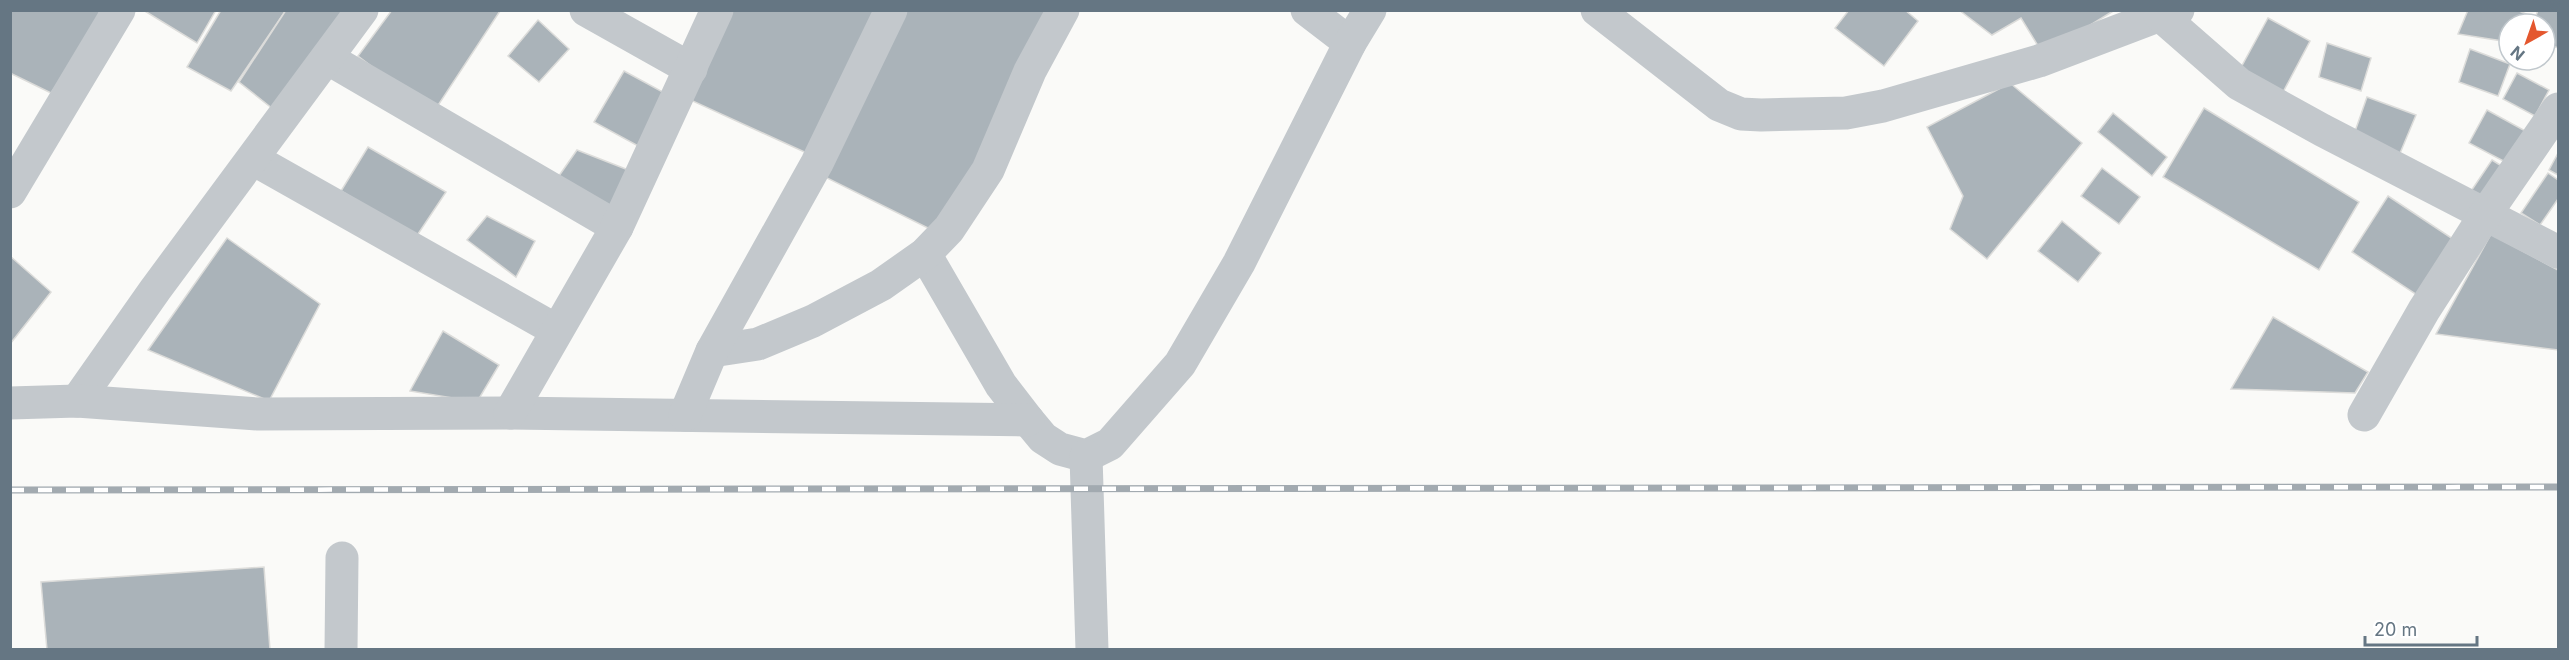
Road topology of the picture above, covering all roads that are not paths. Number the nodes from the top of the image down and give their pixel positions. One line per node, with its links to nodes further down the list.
1 (119, 10): 16 (street)
2 (362, 10): 12 (street)
3 (586, 10): 13 (street)
4 (717, 10): 13 (street)
5 (891, 10): 22 (street)
6 (1063, 10): 20 (street)
7 (1307, 10): 11 (street)
8 (1370, 10): 11 (street)
9 (1598, 10): 10 (street)
10 (2169, 13): 17 (street)
11 (1350, 43): 29 (street)
12 (327, 58): 15 (street); 18 (street)
13 (691, 69): 18 (street)
14 (2559, 108): 17 (street)
15 (253, 159): 21 (street); 23 (street)
16 (10, 192)
17 (2485, 215): 19 (street); 27 (street)
18 (617, 227): 21 (street)
19 (2559, 252)
20 (925, 254): 22 (street); 28 (street)
21 (556, 330): 25 (street)
22 (712, 351): 26 (street)
23 (77, 401): 24 (street); 25 (street)
24 (10, 403)
25 (510, 413): 26 (street)
26 (686, 415): 28 (street)
27 (2364, 415)
28 (1028, 420): 29 (street)
29 (1086, 456): 32 (street)
30 (342, 558): 31 (street)
31 (341, 650)
32 (1092, 650)

